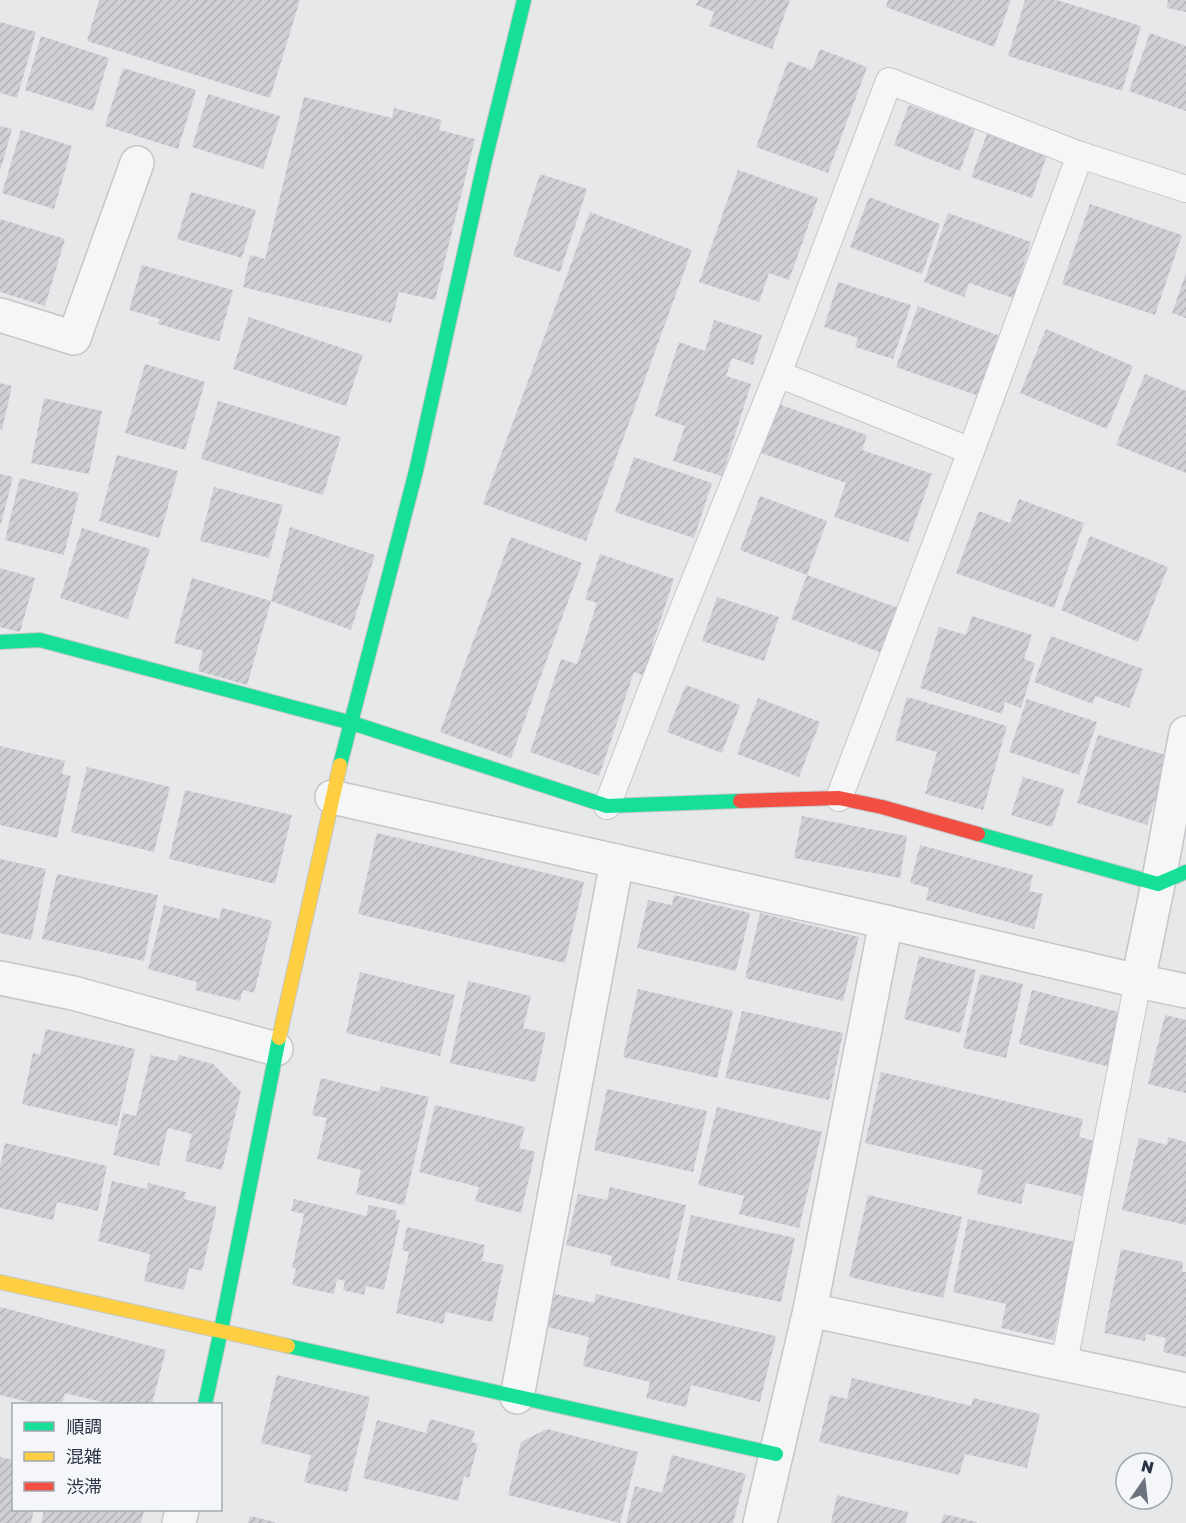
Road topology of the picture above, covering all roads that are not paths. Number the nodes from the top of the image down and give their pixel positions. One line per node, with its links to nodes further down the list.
1 (524, 0): 9 (street)
2 (1080, 155): 4 (lane); 6 (lane); 7 (lane)
3 (137, 164): 5 (street)
4 (1186, 189)
5 (0, 315)
6 (778, 374): 7 (lane); 13 (lane)
7 (971, 451): 12 (lane)
8 (0, 642): 9 (street)
9 (351, 723): 11 (street); 13 (street)
10 (1186, 734): 15 (street)
11 (332, 797): 14 (street); 20 (street)
12 (839, 798): 13 (street); 15 (street)
13 (607, 806)
14 (617, 861): 16 (street); 26 (street)
15 (1172, 878): 17 (street)
16 (886, 922): 17 (street); 22 (street)
17 (1138, 981): 19 (street); 24 (lane)
18 (1, 984): 20 (street)
19 (1186, 991)
20 (276, 1049): 23 (street)
21 (0, 1282): 23 (street)
22 (810, 1310): 24 (street); 28 (street)
23 (221, 1330): 26 (street); 27 (street)
24 (1064, 1363): 25 (street)
25 (1186, 1390)
26 (517, 1397): 28 (street)
27 (205, 1403)
28 (776, 1454): 29 (street)
29 (760, 1523)

